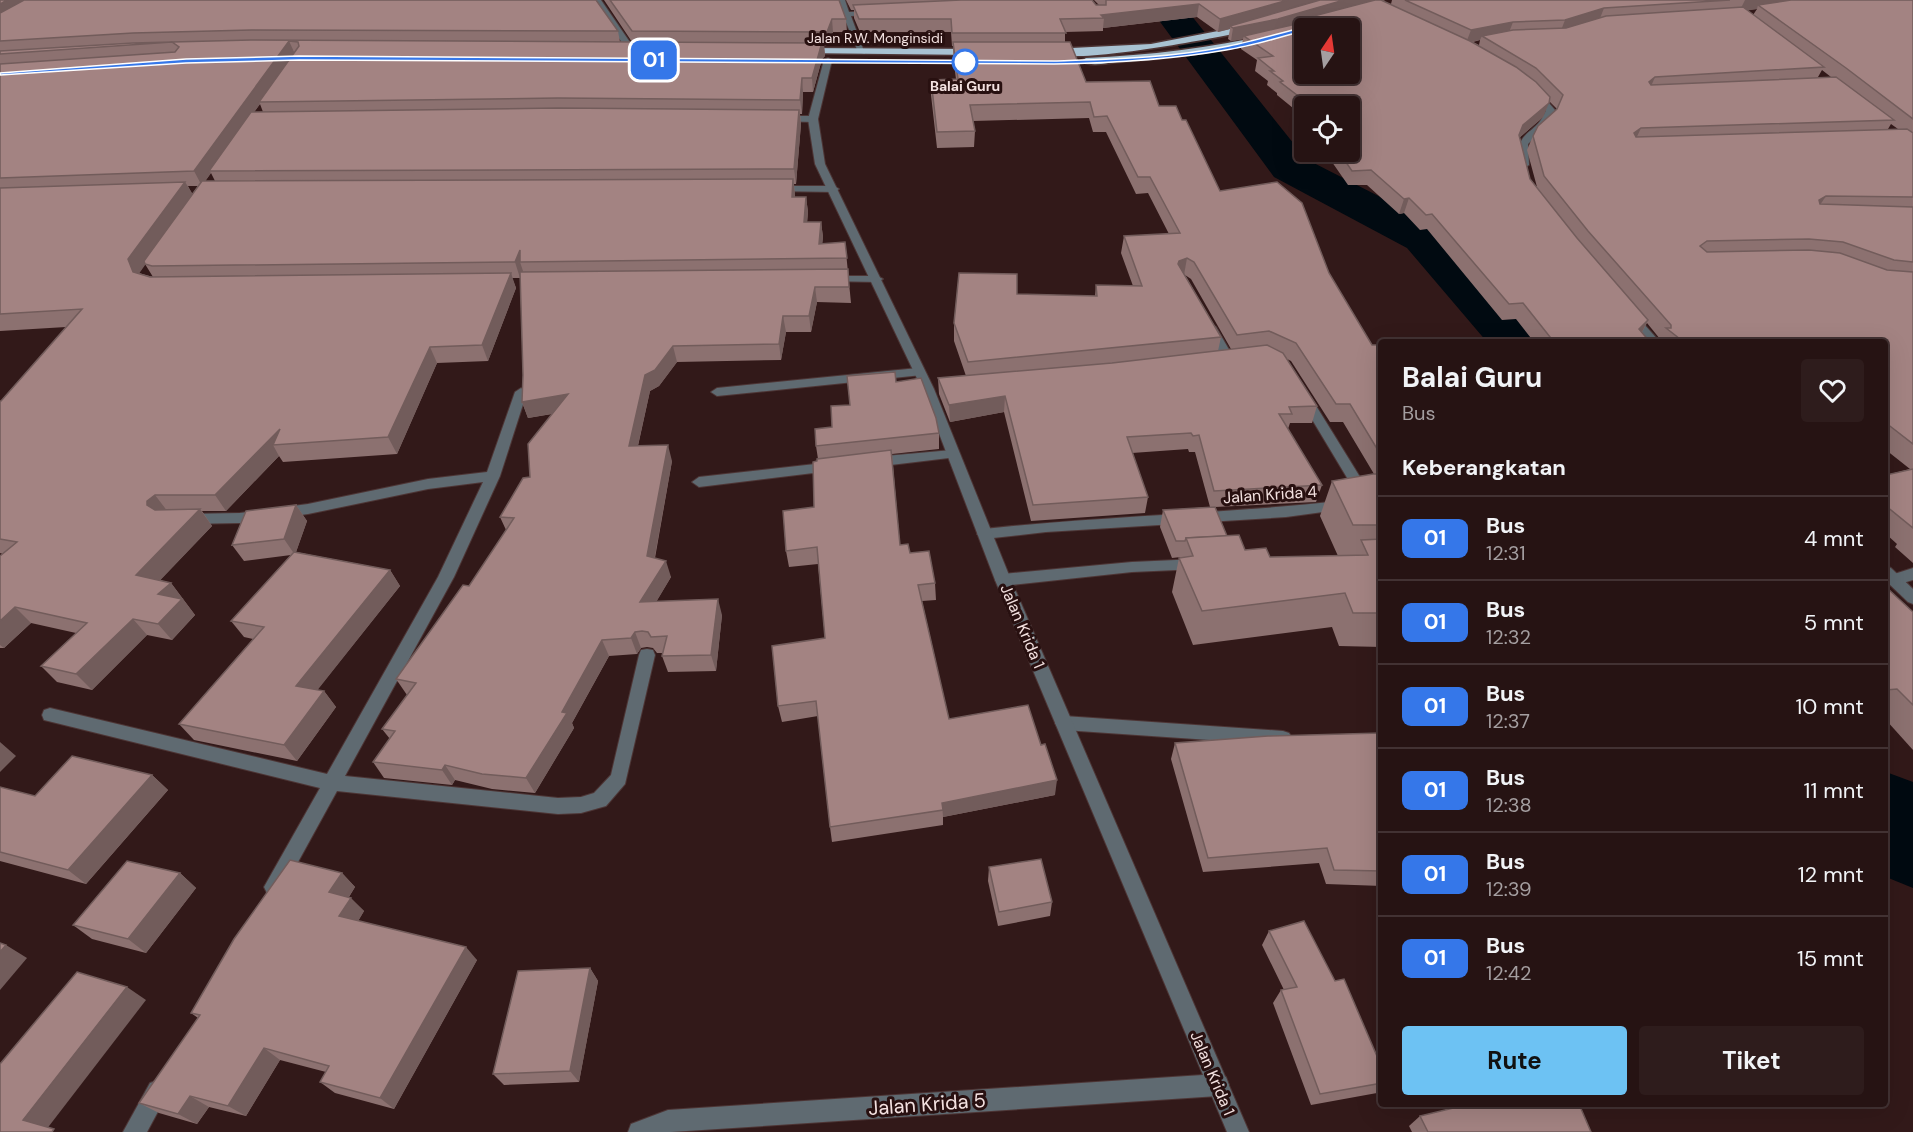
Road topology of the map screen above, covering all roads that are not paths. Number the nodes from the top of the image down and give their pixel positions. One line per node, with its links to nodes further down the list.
1 (597, 0): 11 (street)
2 (841, 0): 4 (street)
3 (881, 12): 4 (street)
4 (846, 14): 9 (street)
5 (1262, 24): 10 (highway)
6 (1294, 32): 15 (highway)
7 (621, 50): 11 (highway)
8 (793, 51): 9 (highway, Jalan R.W. Monginsidi)
9 (862, 51): 14 (highway, Jalan R.W. Monginsidi)
10 (1041, 52)
11 (630, 55): 12 (highway)
12 (642, 55)
13 (801, 60): 14 (highway, Jalan R.W. Monginsidi)
14 (828, 60): 18 (street, Jalan Krida 1)
15 (1054, 63)
16 (1525, 83): 19 (street)
17 (765, 119): 18 (street)
18 (813, 119): 21 (street, Jalan Krida 1)
19 (1525, 171)
20 (763, 189): 21 (street)
21 (834, 189): 23 (street, Jalan Krida 1)
22 (818, 279): 23 (street)
23 (878, 279): 28 (street, Jalan Krida 1)
24 (1625, 309): 26 (street)
25 (1206, 320): 27 (street)
26 (1651, 339)
27 (1229, 360)
28 (918, 372): 31 (street); 32 (street, Jalan Krida 1)
29 (1297, 384): 36 (street, Jalan Krida 4)
30 (521, 392): 33 (street)
31 (717, 392)
32 (952, 454): 34 (street); 36 (street, Jalan Krida 1)
33 (493, 476): 35 (street); 46 (street)
34 (699, 482)
35 (168, 519)
36 (984, 534): 40 (street, Jalan Krida 1)
37 (1209, 563): 40 (street)
38 (1913, 574): 39 (street)
39 (1889, 576): 41 (street)
40 (1003, 580): 44 (street, Jalan Krida 1)
41 (1913, 598)
42 (647, 655): 46 (street)
43 (50, 715): 46 (street)
44 (1064, 723): 45 (street); 49 (street, Jalan Krida 1)
45 (1295, 738)
46 (333, 783): 47 (street)
47 (268, 897)
48 (164, 1080): 50 (street)
49 (1218, 1085): 51 (street, Jalan Krida 5); 52 (street, Jalan Krida 1)
50 (134, 1132)
51 (639, 1132)
52 (1238, 1132)

